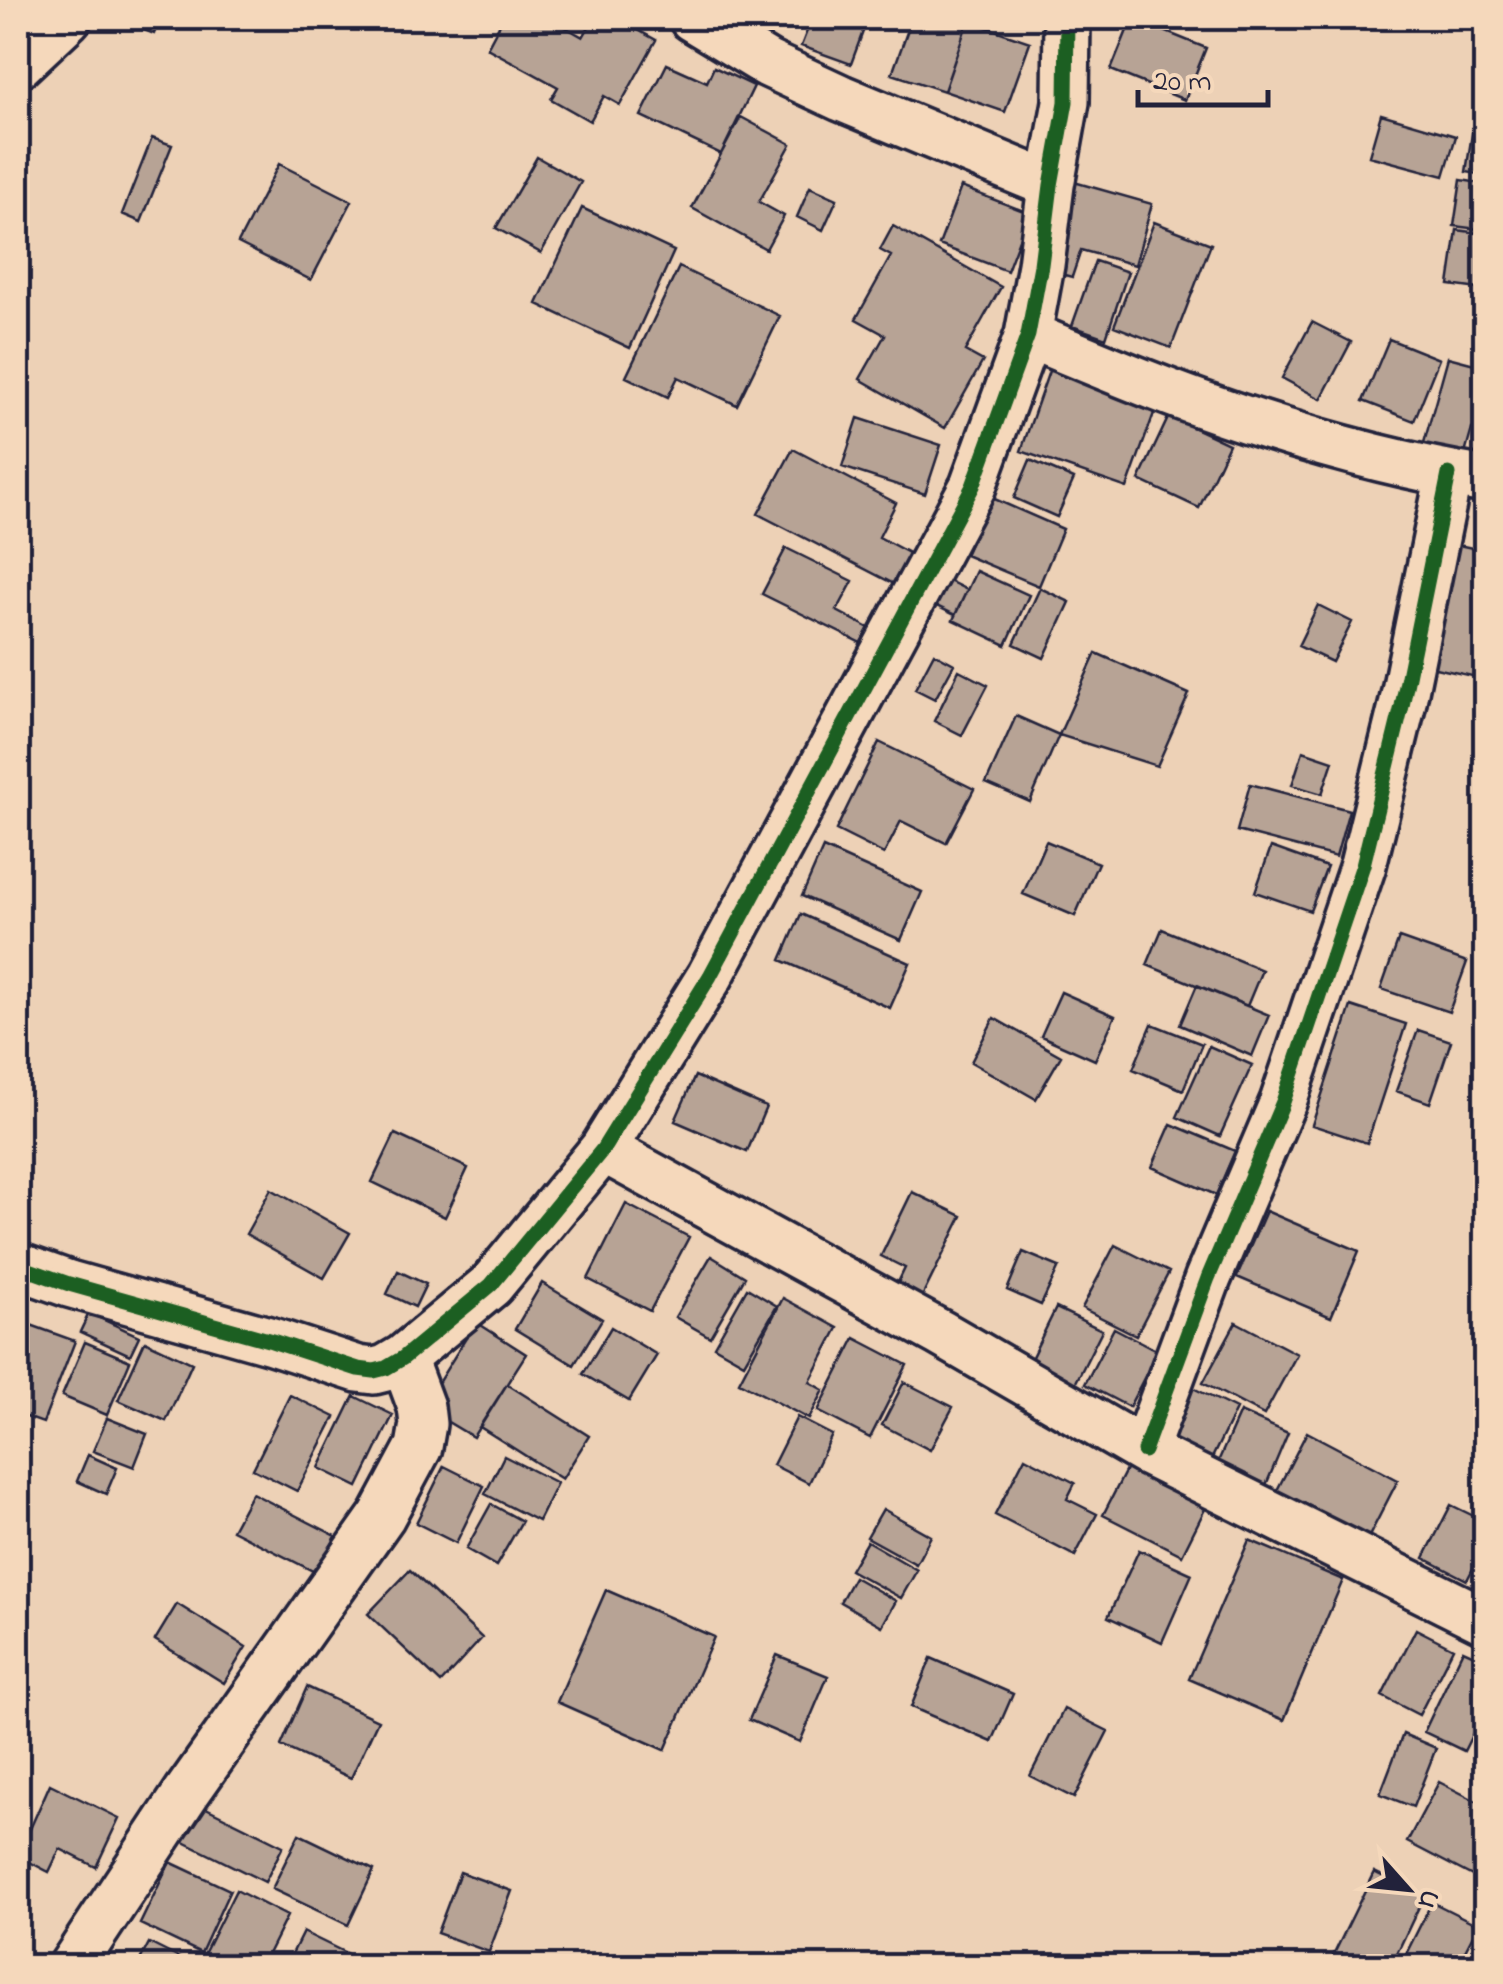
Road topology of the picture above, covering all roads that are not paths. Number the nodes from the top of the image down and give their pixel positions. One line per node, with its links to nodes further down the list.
1 (68, 18): 4 (street)
2 (692, 18): 5 (street)
3 (1067, 18): 5 (street)
4 (18, 65)
5 (1051, 185): 6 (street)
6 (1028, 335): 7 (street); 8 (street)
7 (1467, 477): 11 (street)
8 (604, 1149): 10 (street); 11 (street)
9 (18, 1266): 10 (street)
10 (403, 1358): 13 (street)
11 (1144, 1451): 12 (street)
12 (1486, 1621)
13 (72, 1966)

